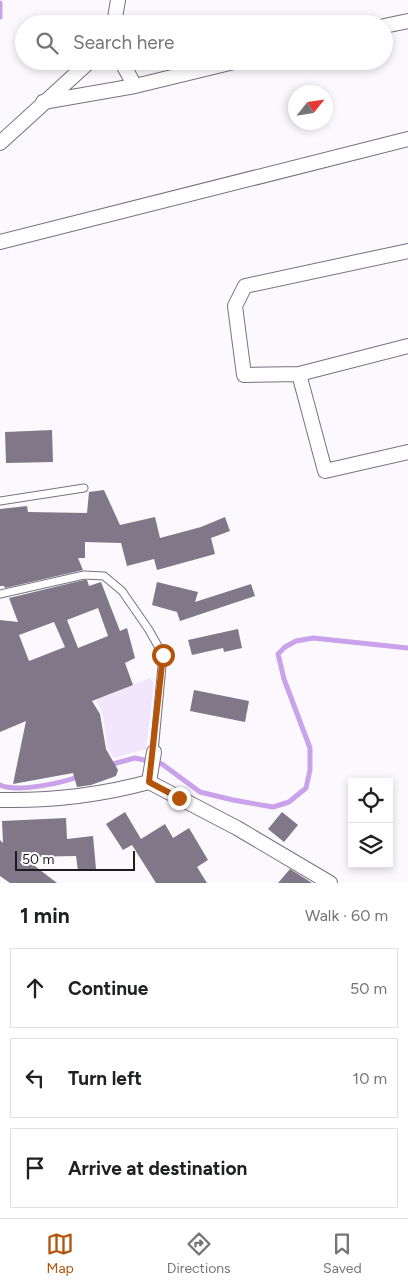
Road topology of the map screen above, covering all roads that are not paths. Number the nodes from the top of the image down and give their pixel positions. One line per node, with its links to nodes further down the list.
1 (118, 0): 2 (street)
2 (116, 15)
3 (408, 21): 4 (street)
4 (393, 24)
5 (80, 70): 9 (street)
6 (126, 70): 8 (street)
7 (201, 70): 8 (street)
8 (135, 86): 9 (street)
9 (43, 102): 11 (street)
10 (408, 139): 12 (street)
11 (0, 143)
12 (0, 242)
13 (408, 251): 15 (street)
14 (408, 346): 15 (street)
15 (299, 374): 16 (street)
16 (408, 452)
17 (84, 488): 18 (lane)
18 (0, 501)
19 (0, 594): 20 (lane)
20 (154, 752): 21 (street)
21 (150, 777): 22 (street); 23 (street)
22 (0, 800)
23 (330, 883)

